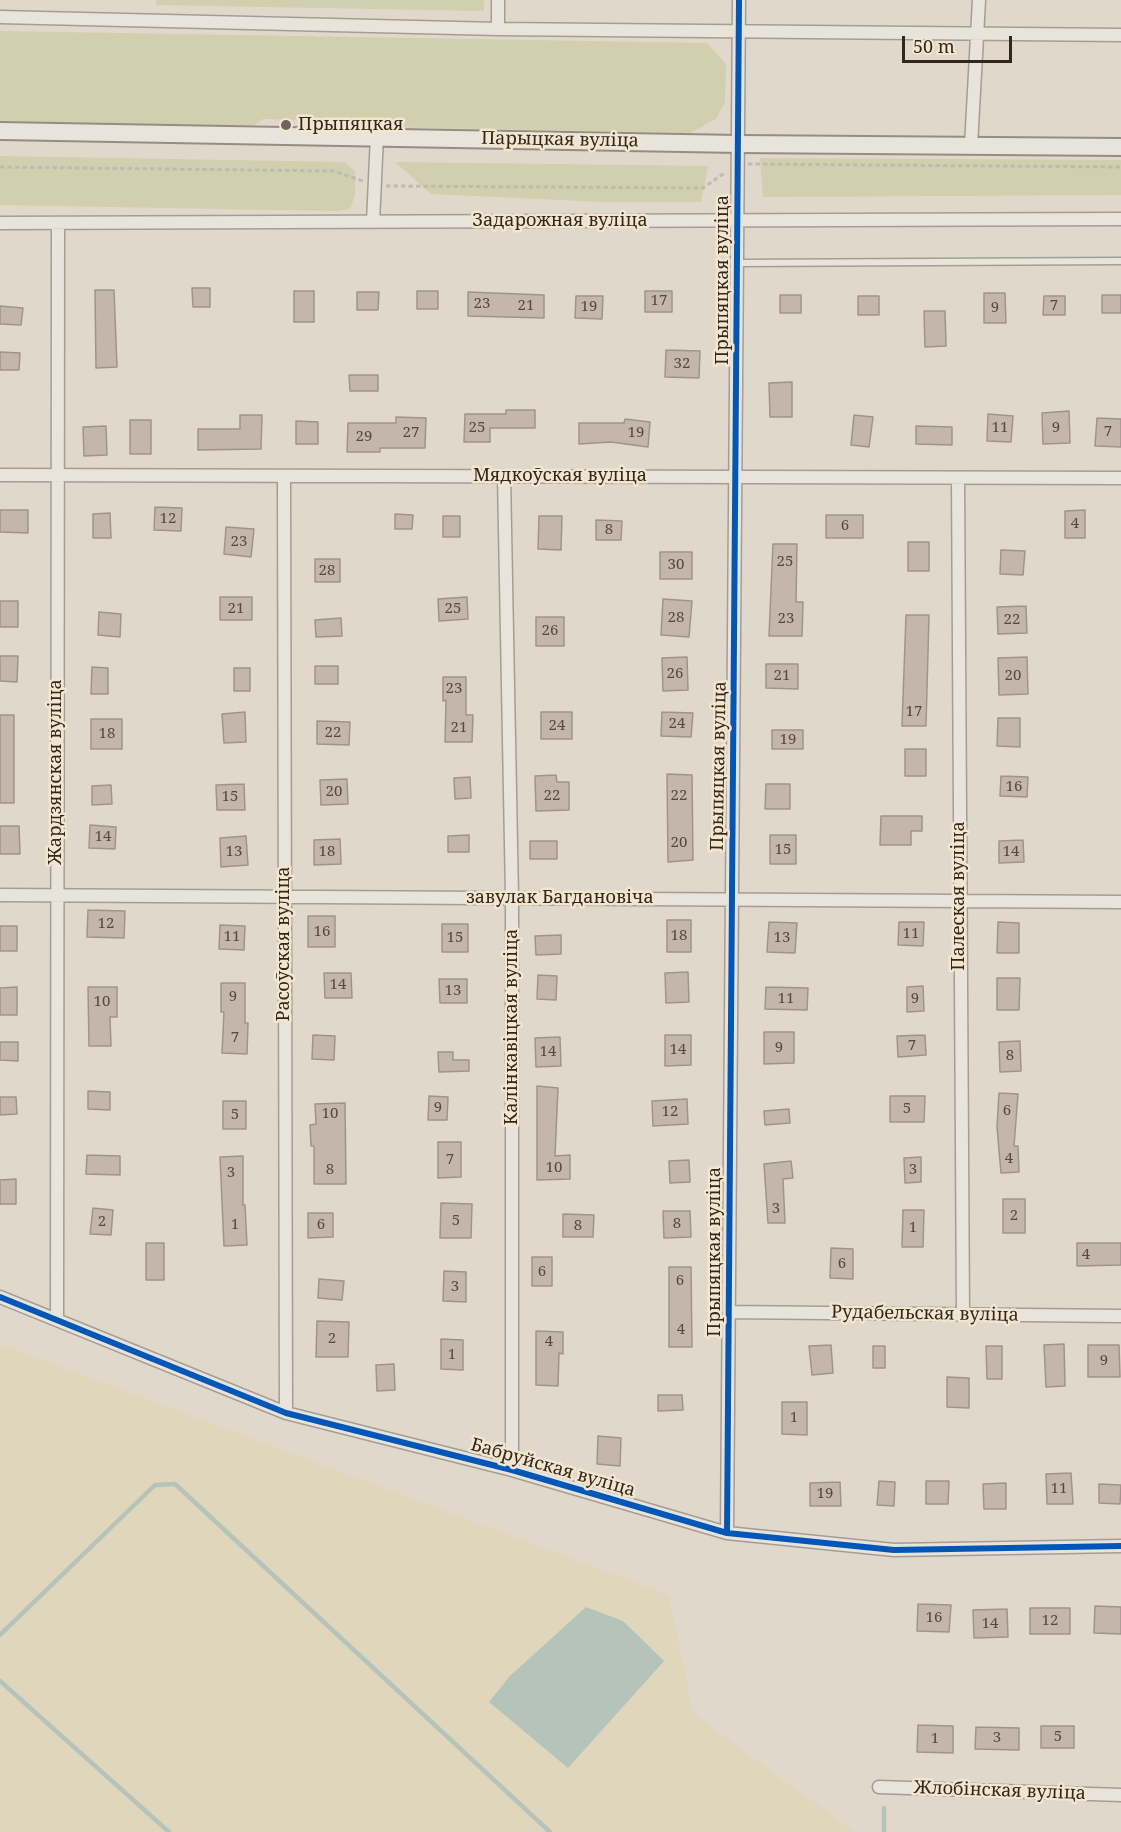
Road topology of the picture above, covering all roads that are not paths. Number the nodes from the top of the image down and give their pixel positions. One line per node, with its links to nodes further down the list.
1 (498, 0): 5 (street)
2 (738, 0): 6 (street, Прыпяцкая вуліца)
3 (979, 0): 7 (street)
4 (0, 17): 5 (street)
5 (498, 29): 6 (street)
6 (738, 31): 7 (street); 11 (street, Прыпяцкая вуліца)
7 (978, 32): 8 (street); 12 (street)
8 (1121, 35)
9 (0, 131): 10 (main road, Парыцкая вуліца)
10 (376, 136): 11 (main road, Парыцкая вуліца); 16 (street)
11 (739, 144): 12 (main road, Парыцкая вуліца); 15 (street, Прыпяцкая вуліца)
12 (971, 146): 13 (main road, Парыцкая вуліца)
13 (1121, 147)
14 (1121, 219): 15 (street, Задарожная вуліца)
15 (738, 220): 16 (street, Задарожная вуліца); 20 (street, Прыпяцкая вуліца)
16 (373, 222): 18 (street, Задарожная вуліца)
17 (0, 223): 18 (street, Задарожная вуліца)
18 (58, 224): 22 (street, Жардзянская вуліца)
19 (1121, 261): 20 (lane)
20 (738, 263): 25 (street, Прыпяцкая вуліца)
21 (0, 475): 22 (street, Мядкоўская вуліца)
22 (57, 475): 23 (street, Мядкоўская вуліца); 28 (street, Жардзянская вуліца)
23 (284, 476): 24 (street, Мядкоўская вуліца); 30 (street, Расоўская вуліца)
24 (504, 476): 25 (street, Мядкоўская вуліца); 31 (street, Калінкавіцкая вуліца)
25 (736, 477): 26 (street, Мядкоўская вуліца); 32 (street, Прыпяцкая вуліца)
26 (958, 478): 27 (street, Мядкоўская вуліца); 33 (street, Палеская вуліца)
27 (1121, 478)
28 (56, 894): 29 (street, завулак Багдановіча); 30 (street, завулак Багдановіча); 39 (street, Жардзянская вуліца)
29 (0, 895)
30 (284, 896): 31 (street, завулак Багдановіча); 40 (street, Расоўская вуліца)
31 (512, 897): 32 (street, завулак Багдановіча); 41 (street, Калінкавіцкая вуліца)
32 (732, 899): 33 (street, завулак Багдановіча); 36 (street, Прыпяцкая вуліца)
33 (959, 900): 34 (street, завулак Багдановіча); 37 (street, Палеская вуліца)
34 (1121, 902)
35 (0, 1297): 39 (street, Бабруйская вуліца)
36 (729, 1312): 37 (street, Рудабельская вуліца); 42 (street, Прыпяцкая вуліца)
37 (963, 1314): 38 (street, Рудабельская вуліца)
38 (1121, 1316)
39 (57, 1320): 40 (street, Бабруйская вуліца)
40 (286, 1413): 41 (street, Бабруйская вуліца)
41 (512, 1470): 42 (street, Бабруйская вуліца)
42 (727, 1533): 43 (street, Бабруйская вуліца)
43 (1121, 1546)
44 (879, 1787): 45 (street, Жлобінская вуліца)
45 (1121, 1795)

